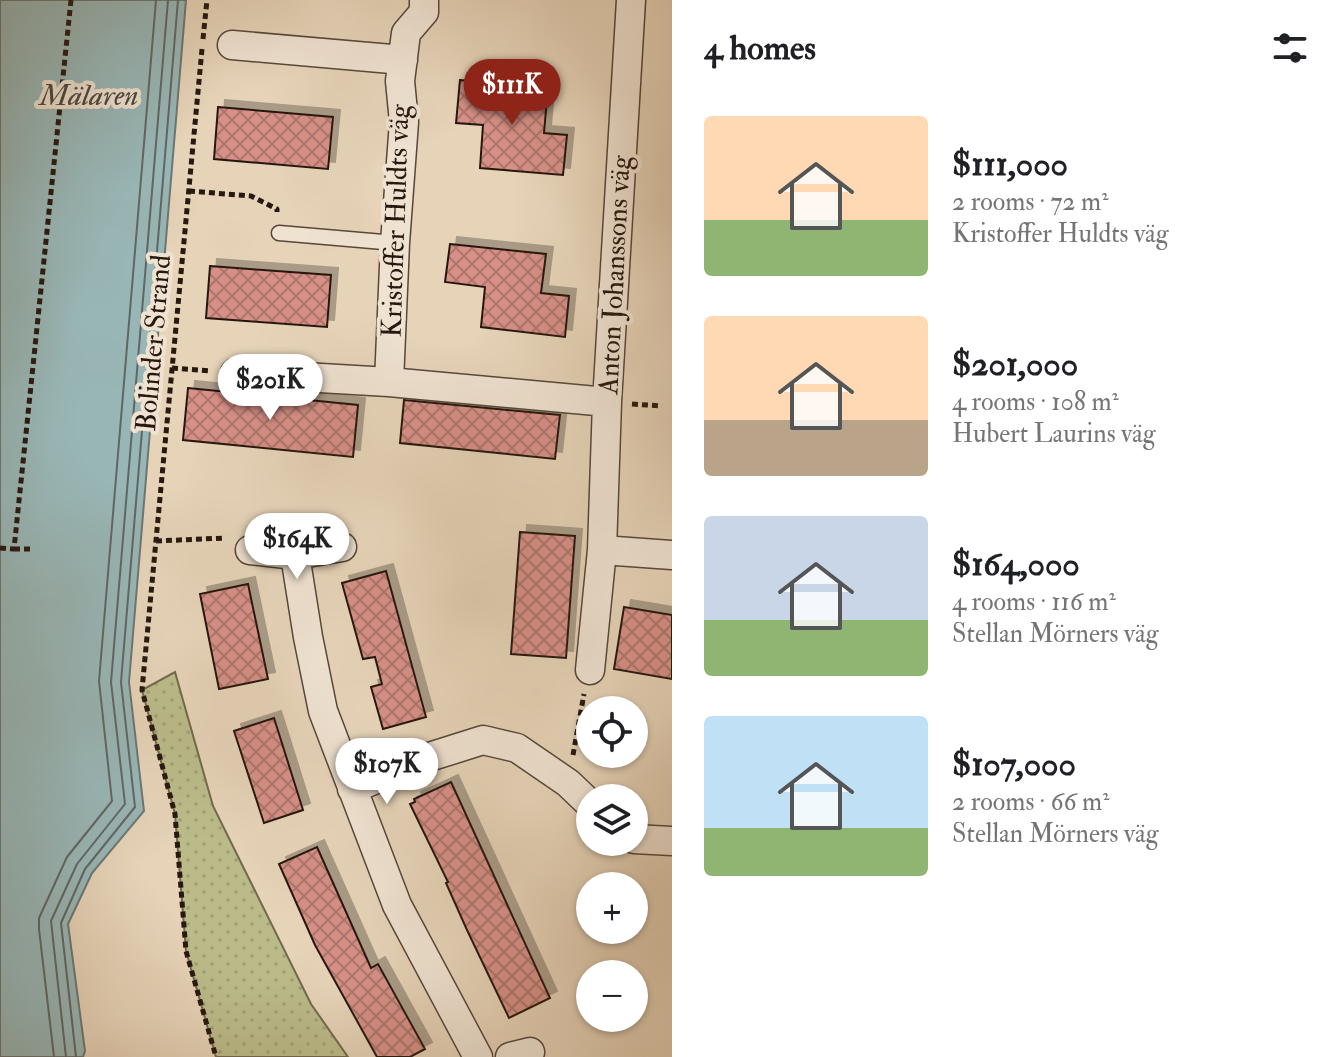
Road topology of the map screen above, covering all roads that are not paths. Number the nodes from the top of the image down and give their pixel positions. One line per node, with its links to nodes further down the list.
1 (424, 0): 4 (street, Kristoffer Huldts väg)
2 (631, 0): 9 (street, Anton Johanssons väg)
3 (232, 45): 4 (street)
4 (403, 60): 6 (street, Kristoffer Huldts väg)
5 (279, 233): 6 (lane)
6 (395, 243): 8 (street, Kristoffer Huldts väg)
7 (235, 373): 8 (street)
8 (389, 382): 9 (street)
9 (607, 402): 12 (street, Anton Johanssons väg)
10 (342, 547): 13 (street)
11 (250, 550): 13 (street)
12 (602, 550): 14 (street); 15 (street, Anton Johanssons väg)
13 (295, 555): 16 (street)
14 (672, 555)
15 (590, 670)
16 (352, 789): 17 (street); 20 (street)
17 (576, 791)
18 (648, 840): 19 (street)
19 (672, 841)
20 (478, 1057)

